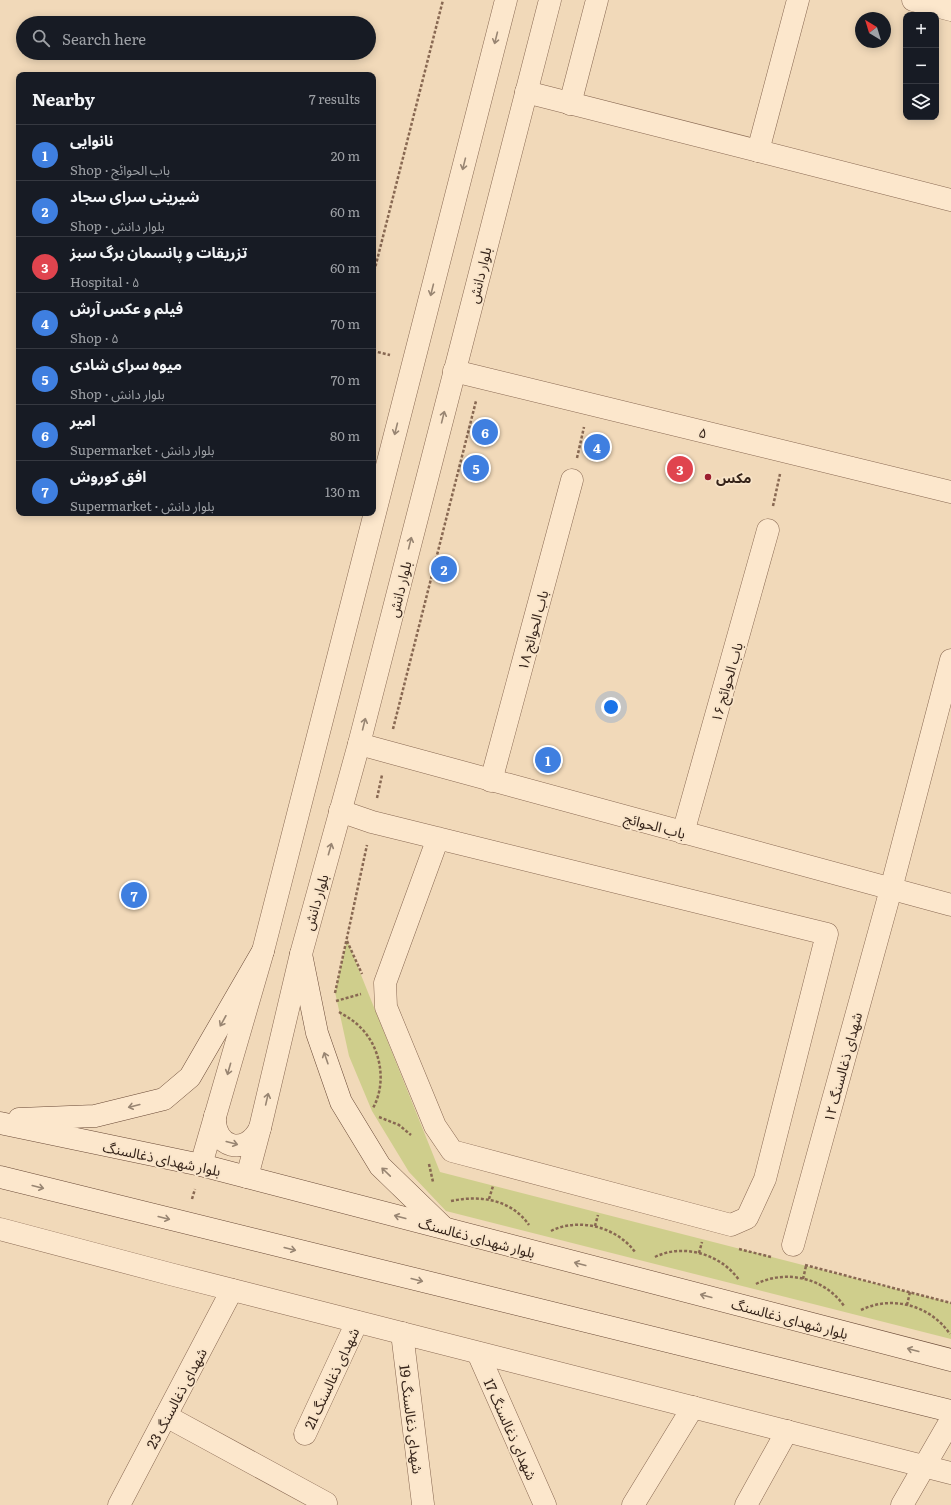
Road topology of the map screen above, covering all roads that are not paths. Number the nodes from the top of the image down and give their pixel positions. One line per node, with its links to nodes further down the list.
1 (506, 0): 14 (street, one-way to 14)
2 (550, 0): 7 (street, بلوار دانش)
3 (597, 0): 8 (street)
4 (798, 0): 9 (street)
5 (913, 0): 6 (street)
6 (951, 10)
7 (526, 92): 8 (street); 11 (street, بلوار دانش)
8 (570, 104): 9 (street)
9 (758, 151): 10 (street)
10 (951, 200)
11 (454, 371): 13 (street, ۵); 18 (street, بلوار دانش, one-way to 11)
12 (572, 480): 19 (street, باب الحوائج ۱۸)
13 (951, 492)
14 (376, 509)
15 (374, 516): 25 (street, one-way to 25)
16 (768, 530): 21 (street, باب الحوائج ۱۶)
17 (951, 660): 23 (street, شهدای ذغالسنگ ۱۲)
18 (359, 744): 19 (street, باب الحوائج); 20 (street, بلوار دانش)
19 (491, 781): 21 (street, باب الحوائج)
20 (340, 811): 22 (street); 26 (street, بلوار دانش, one-way to 20)
21 (683, 833): 23 (street, باب الحوائج)
22 (438, 838): 22 (street)
23 (891, 889): 24 (street, باب الحوائج); 36 (street, شهدای ذغالسنگ ۱۲)
24 (951, 905)
25 (263, 951): 27 (street, one-way to 27); 28 (street, one-way to 28)
26 (301, 954): 30 (street, بلوار دانش, one-way to 26); 34 (street, one-way to 26)
27 (216, 1116): 30 (street, one-way to 30); 31 (street)
28 (0, 1119)
29 (0, 1123): 31 (street, بلوار شهدای ذغالسنگ)
30 (260, 1128): 33 (street, بلوار دانش)
31 (202, 1165): 33 (street, بلوار شهدای ذغالسنگ)
32 (0, 1177): 43 (street, one-way to 43)
33 (247, 1177): 34 (street, بلوار شهدای ذغالسنگ, one-way to 33)
34 (444, 1228): 41 (street, بلوار شهدای ذغالسنگ, one-way to 34)
35 (0, 1229): 37 (street)
36 (793, 1245)
37 (232, 1290): 38 (street); 44 (street, شهدای ذغالسنگ 23)
38 (357, 1322): 39 (street); 47 (street, شهدای ذغالسنگ 21)
39 (402, 1333): 40 (street); 51 (street, شهدای ذغالسنگ 19)
40 (478, 1353): 42 (street); 53 (street, شهدای ذغالسنگ 17)
41 (951, 1360)
42 (693, 1407): 46 (street); 54 (street)
43 (951, 1411)
44 (166, 1416): 50 (street); 52 (street, شهدای ذغالسنگ 23)
45 (951, 1420): 48 (street)
46 (787, 1432): 48 (street); 55 (street)
47 (305, 1434)
48 (924, 1466): 49 (street); 56 (street)
49 (951, 1473)
50 (326, 1503)
51 (423, 1504)
52 (119, 1505)
53 (545, 1505)
54 (633, 1505)
55 (746, 1505)
56 (902, 1505)

